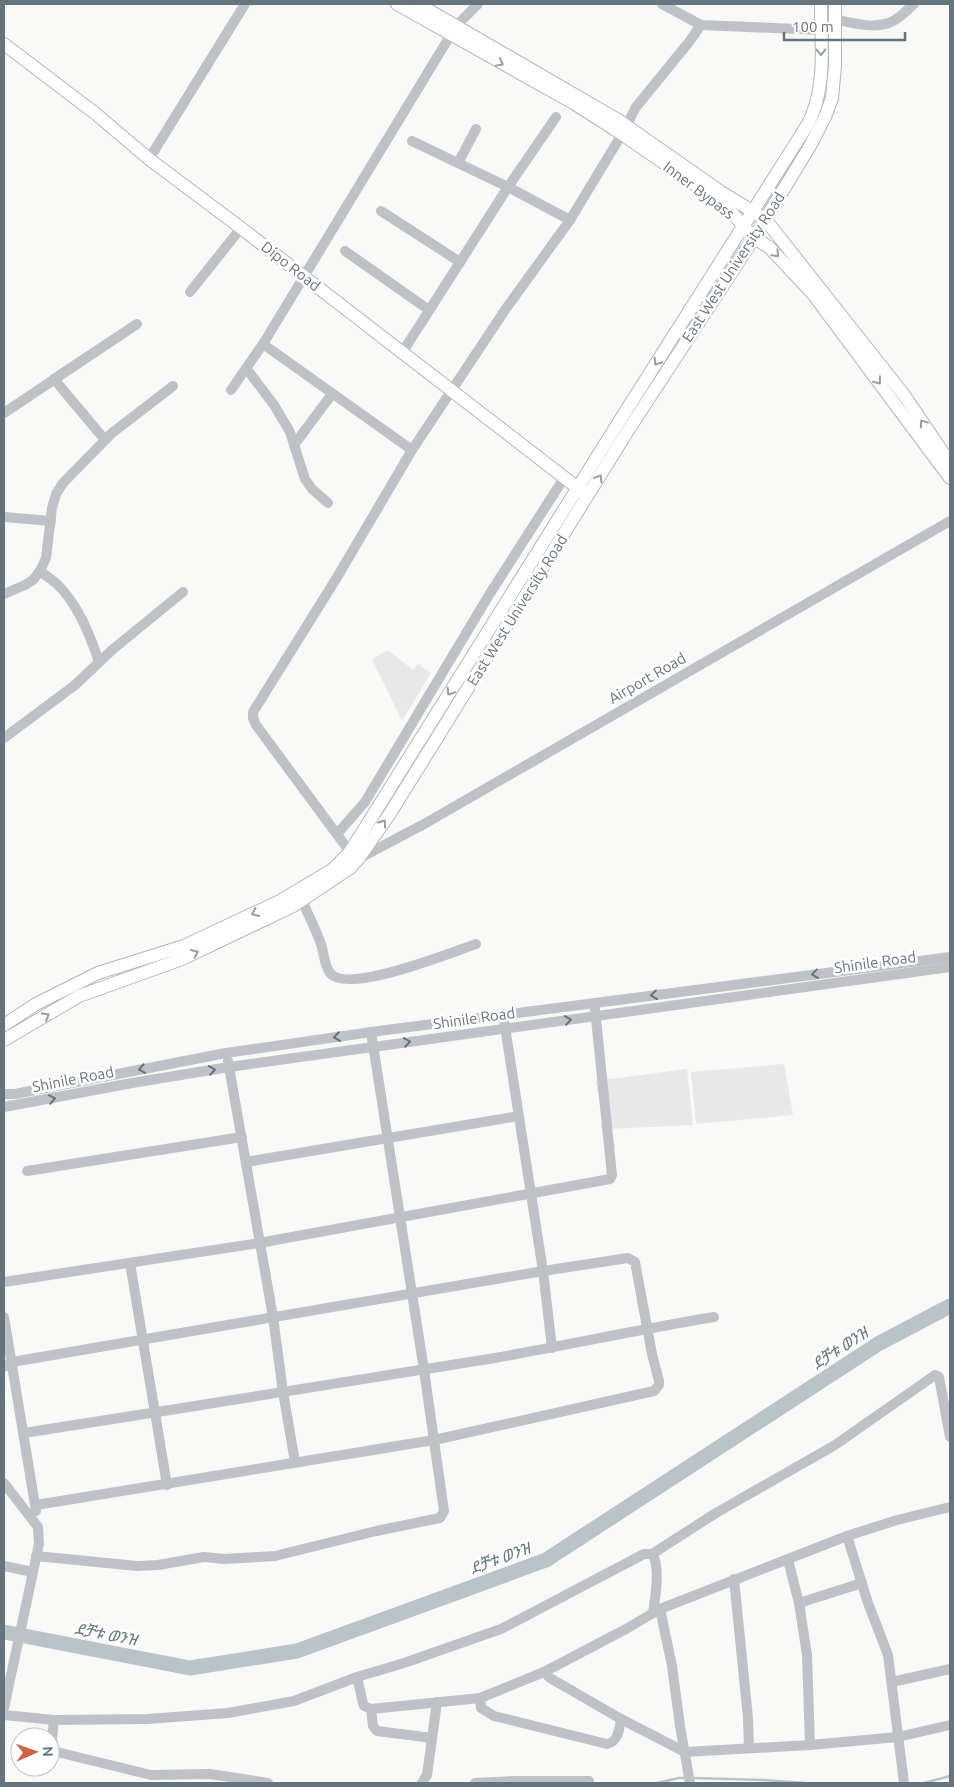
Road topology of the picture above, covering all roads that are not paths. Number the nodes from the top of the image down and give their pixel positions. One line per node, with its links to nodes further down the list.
1 (245, 4): 18 (street)
2 (397, 4): 12 (main road, Inner Bypass)
3 (418, 4): 12 (main road, Inner Bypass)
4 (478, 4): 12 (street)
5 (662, 4): 10 (street)
6 (821, 4): 11 (main road, East West University Road)
7 (835, 4): 9 (main road, East West University Road)
8 (914, 4): 9 (street)
9 (835, 20): 23 (main road, East West University Road)
10 (700, 25): 11 (street); 16 (street)
11 (821, 30): 22 (main road, East West University Road, one-way to 22)
12 (454, 31): 16 (main road, Inner Bypass); 30 (street)
13 (4, 44): 18 (main road, Dipo Road)
14 (556, 117): 20 (street)
15 (476, 129): 19 (street)
16 (624, 130): 22 (main road, Inner Bypass); 24 (street); 25 (main road, Inner Bypass)
17 (412, 141): 19 (street)
18 (149, 159): 26 (main road, Dipo Road)
19 (458, 163): 20 (street)
20 (508, 187): 24 (street); 29 (street)
21 (380, 211): 29 (street)
22 (753, 211): 23 (main road, Inner Bypass); 25 (main road, East West University Road)
23 (765, 219): 27 (main road, East West University Road); 45 (main road, Inner Bypass, one-way to 23)
24 (570, 220): 39 (street)
25 (743, 226): 27 (main road, Inner Bypass); 48 (main road, East West University Road, one-way to 48)
26 (241, 228): 30 (main road, Dipo Road); 31 (street)
27 (754, 238): 47 (main road, Inner Bypass, one-way to 47); 48 (main road, East West University Road, one-way to 27)
28 (345, 251): 32 (street)
29 (460, 262): 32 (street)
30 (304, 276): 33 (street); 34 (main road, Dipo Road)
31 (190, 292)
32 (429, 310): 34 (street)
33 (263, 344): 35 (street); 40 (street)
34 (402, 353): 39 (main road, Dipo Road)
35 (246, 368): 38 (street); 43 (street)
36 (54, 379): 36 (street); 41 (street); 42 (street)
37 (173, 386): 42 (street)
38 (230, 390)
39 (453, 391): 44 (street); 46 (main road, Dipo Road)
40 (332, 394): 43 (street); 44 (street)
41 (4, 413)
42 (105, 440): 51 (street)
43 (294, 445): 49 (street)
44 (412, 450): 60 (street)
45 (950, 463)
46 (564, 478): 48 (main road, Dipo Road); 60 (street)
47 (950, 478)
48 (583, 492): 54 (main road, East West University Road); 55 (main road, East West University Road)
49 (328, 503)
50 (4, 518): 51 (street)
51 (51, 520): 53 (street)
52 (950, 521): 61 (street, Airport Road)
53 (40, 571): 57 (street); 58 (street)
54 (525, 572): 55 (main road); 61 (main road, East West University Road, one-way to 61)
55 (536, 579): 61 (main road, East West University Road, one-way to 55)
56 (183, 592): 58 (street)
57 (4, 594)
58 (99, 662): 59 (street)
59 (4, 738)
60 (337, 834): 61 (street)
61 (354, 855): 62 (main road, East West University Road)
62 (300, 896): 63 (street); 66 (main road, East West University Road, one-way to 66); 68 (main road, East West University Road, one-way to 62)
63 (476, 944)
64 (950, 957): 67 (street, Shinile Road, one-way to 67)
65 (950, 967): 70 (street, Shinile Road)
66 (60, 992): 68 (main road); 71 (main road, East West University Road)
67 (594, 1003): 69 (street, Shinile Road); 70 (street)
68 (66, 1004): 74 (main road, East West University Road, one-way to 68)
69 (503, 1014): 72 (street); 73 (street, Shinile Road)
70 (596, 1016): 72 (street, Shinile Road, one-way to 70); 85 (street)
71 (4, 1025)
72 (506, 1029): 75 (street, Shinile Road, one-way to 72); 80 (street)
73 (371, 1032): 75 (street); 76 (street, Shinile Road, one-way to 76)
74 (4, 1040)
75 (373, 1046): 77 (street, Shinile Road); 82 (street)
76 (226, 1053): 77 (street); 78 (street, Shinile Road, one-way to 78)
77 (229, 1067): 79 (street, Shinile Road, one-way to 77); 81 (street)
78 (4, 1094)
79 (4, 1107)
80 (519, 1116): 82 (street); 85 (street)
81 (242, 1137): 83 (street); 84 (street)
82 (387, 1137): 83 (street); 86 (street)
83 (246, 1162): 87 (street)
84 (28, 1171)
85 (530, 1193): 86 (street); 89 (street)
86 (399, 1217): 87 (street); 91 (street)
87 (259, 1243): 88 (street); 92 (street)
88 (130, 1264): 90 (street); 96 (street)
89 (543, 1271): 91 (street); 95 (street); 97 (street)
90 (4, 1282)
91 (412, 1294): 92 (street); 99 (street)
92 (272, 1316): 96 (street); 100 (street)
93 (4, 1317): 98 (street)
94 (714, 1318): 95 (street)
95 (647, 1328): 97 (street); 104 (street)
96 (142, 1339): 98 (street); 101 (street)
97 (552, 1348): 99 (street)
98 (8, 1365): 102 (street)
99 (424, 1370): 100 (street); 104 (street)
100 (283, 1392): 101 (street); 105 (street)
101 (154, 1412): 102 (street); 107 (street)
102 (24, 1433): 108 (street)
103 (950, 1437): 114 (street)
104 (434, 1440): 105 (street); 115 (street)
105 (295, 1462): 107 (street)
106 (4, 1483): 109 (street)
107 (167, 1485): 110 (street)
108 (33, 1490): 109 (street); 110 (street)
109 (17, 1500): 112 (street)
110 (36, 1505): 112 (street)
111 (950, 1507): 113 (street)
112 (38, 1527): 115 (street)
113 (847, 1536): 116 (street); 120 (street)
114 (652, 1554): 122 (street); 125 (street)
115 (36, 1556): 118 (street)
116 (788, 1560): 119 (street); 121 (street)
117 (4, 1566): 118 (street)
118 (33, 1572): 127 (street)
119 (734, 1579): 122 (street); 139 (street)
120 (862, 1583): 121 (street); 126 (street)
121 (799, 1603): 138 (street)
122 (657, 1611): 124 (street); 140 (street)
123 (950, 1669): 126 (street)
124 (544, 1672): 128 (street); 133 (street)
125 (357, 1677): 131 (street); 134 (street)
126 (892, 1682): 136 (street)
127 (5, 1695): 130 (street)
128 (480, 1698): 129 (street); 133 (street)
129 (437, 1702): 131 (street); 137 (street)
130 (4, 1708)
131 (371, 1709): 137 (street)
132 (4, 1715): 134 (street)
133 (621, 1719): 140 (street)
134 (54, 1720): 142 (street)
135 (950, 1725): 136 (street)
136 (898, 1736): 138 (street); 146 (street)
137 (432, 1738): 143 (street)
138 (810, 1745): 139 (street)
139 (749, 1748): 140 (street)
140 (685, 1752): 145 (street)
141 (589, 1781): 144 (street)
142 (268, 1783)
143 (422, 1783)
144 (475, 1783)
145 (690, 1783)
146 (904, 1783)

